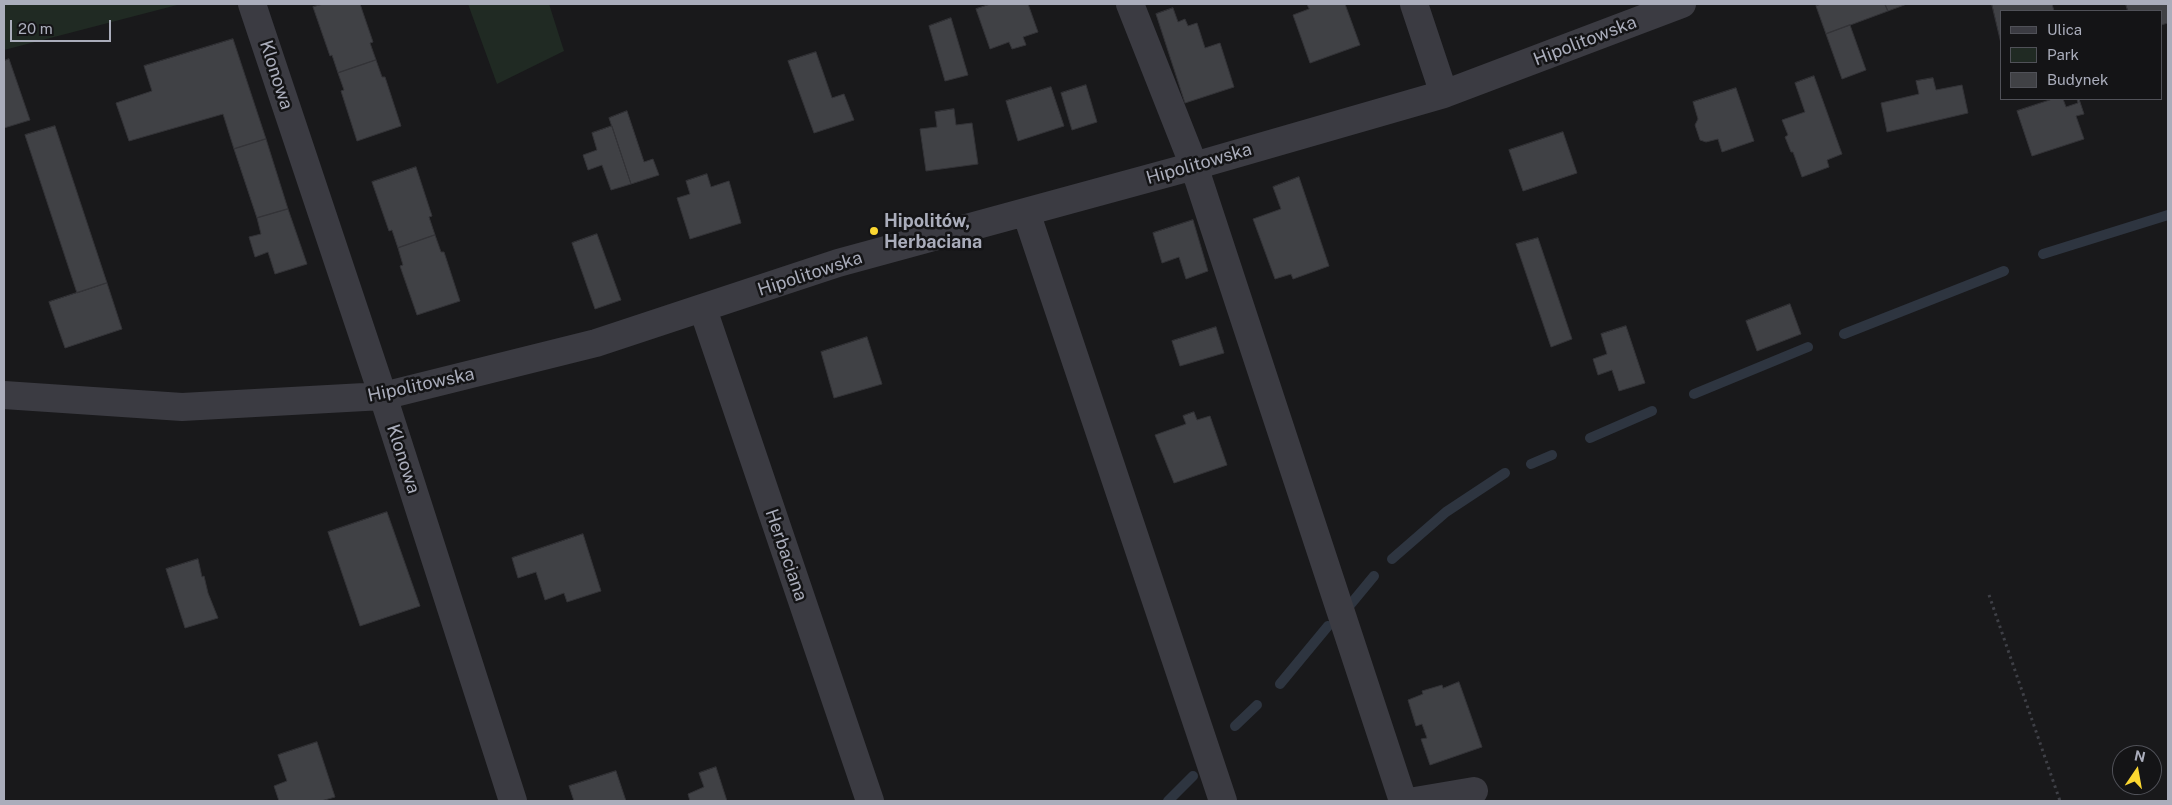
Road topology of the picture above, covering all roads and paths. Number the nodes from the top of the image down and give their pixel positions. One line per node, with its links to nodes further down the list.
1 (252, 4): 10 (street, Klonowa)
2 (1130, 4): 6 (street)
3 (1414, 4): 5 (street)
4 (1682, 4): 5 (street, Hipolitowska)
5 (1444, 94): 6 (street, Hipolitowska)
6 (1194, 166): 7 (street, Hipolitowska); 16 (street)
7 (1026, 212): 8 (street, Hipolitowska); 15 (street)
8 (703, 309): 10 (street, Hipolitowska); 14 (street, Herbaciana)
9 (4, 395): 10 (street, Hipolitowska)
10 (383, 396): 13 (street, Klonowa)
11 (1989, 595): 18 (path)
12 (1474, 791): 17 (street)
13 (513, 801)
14 (870, 801)
15 (1223, 801)
16 (1403, 801)
17 (1415, 801)
18 (2060, 801)

